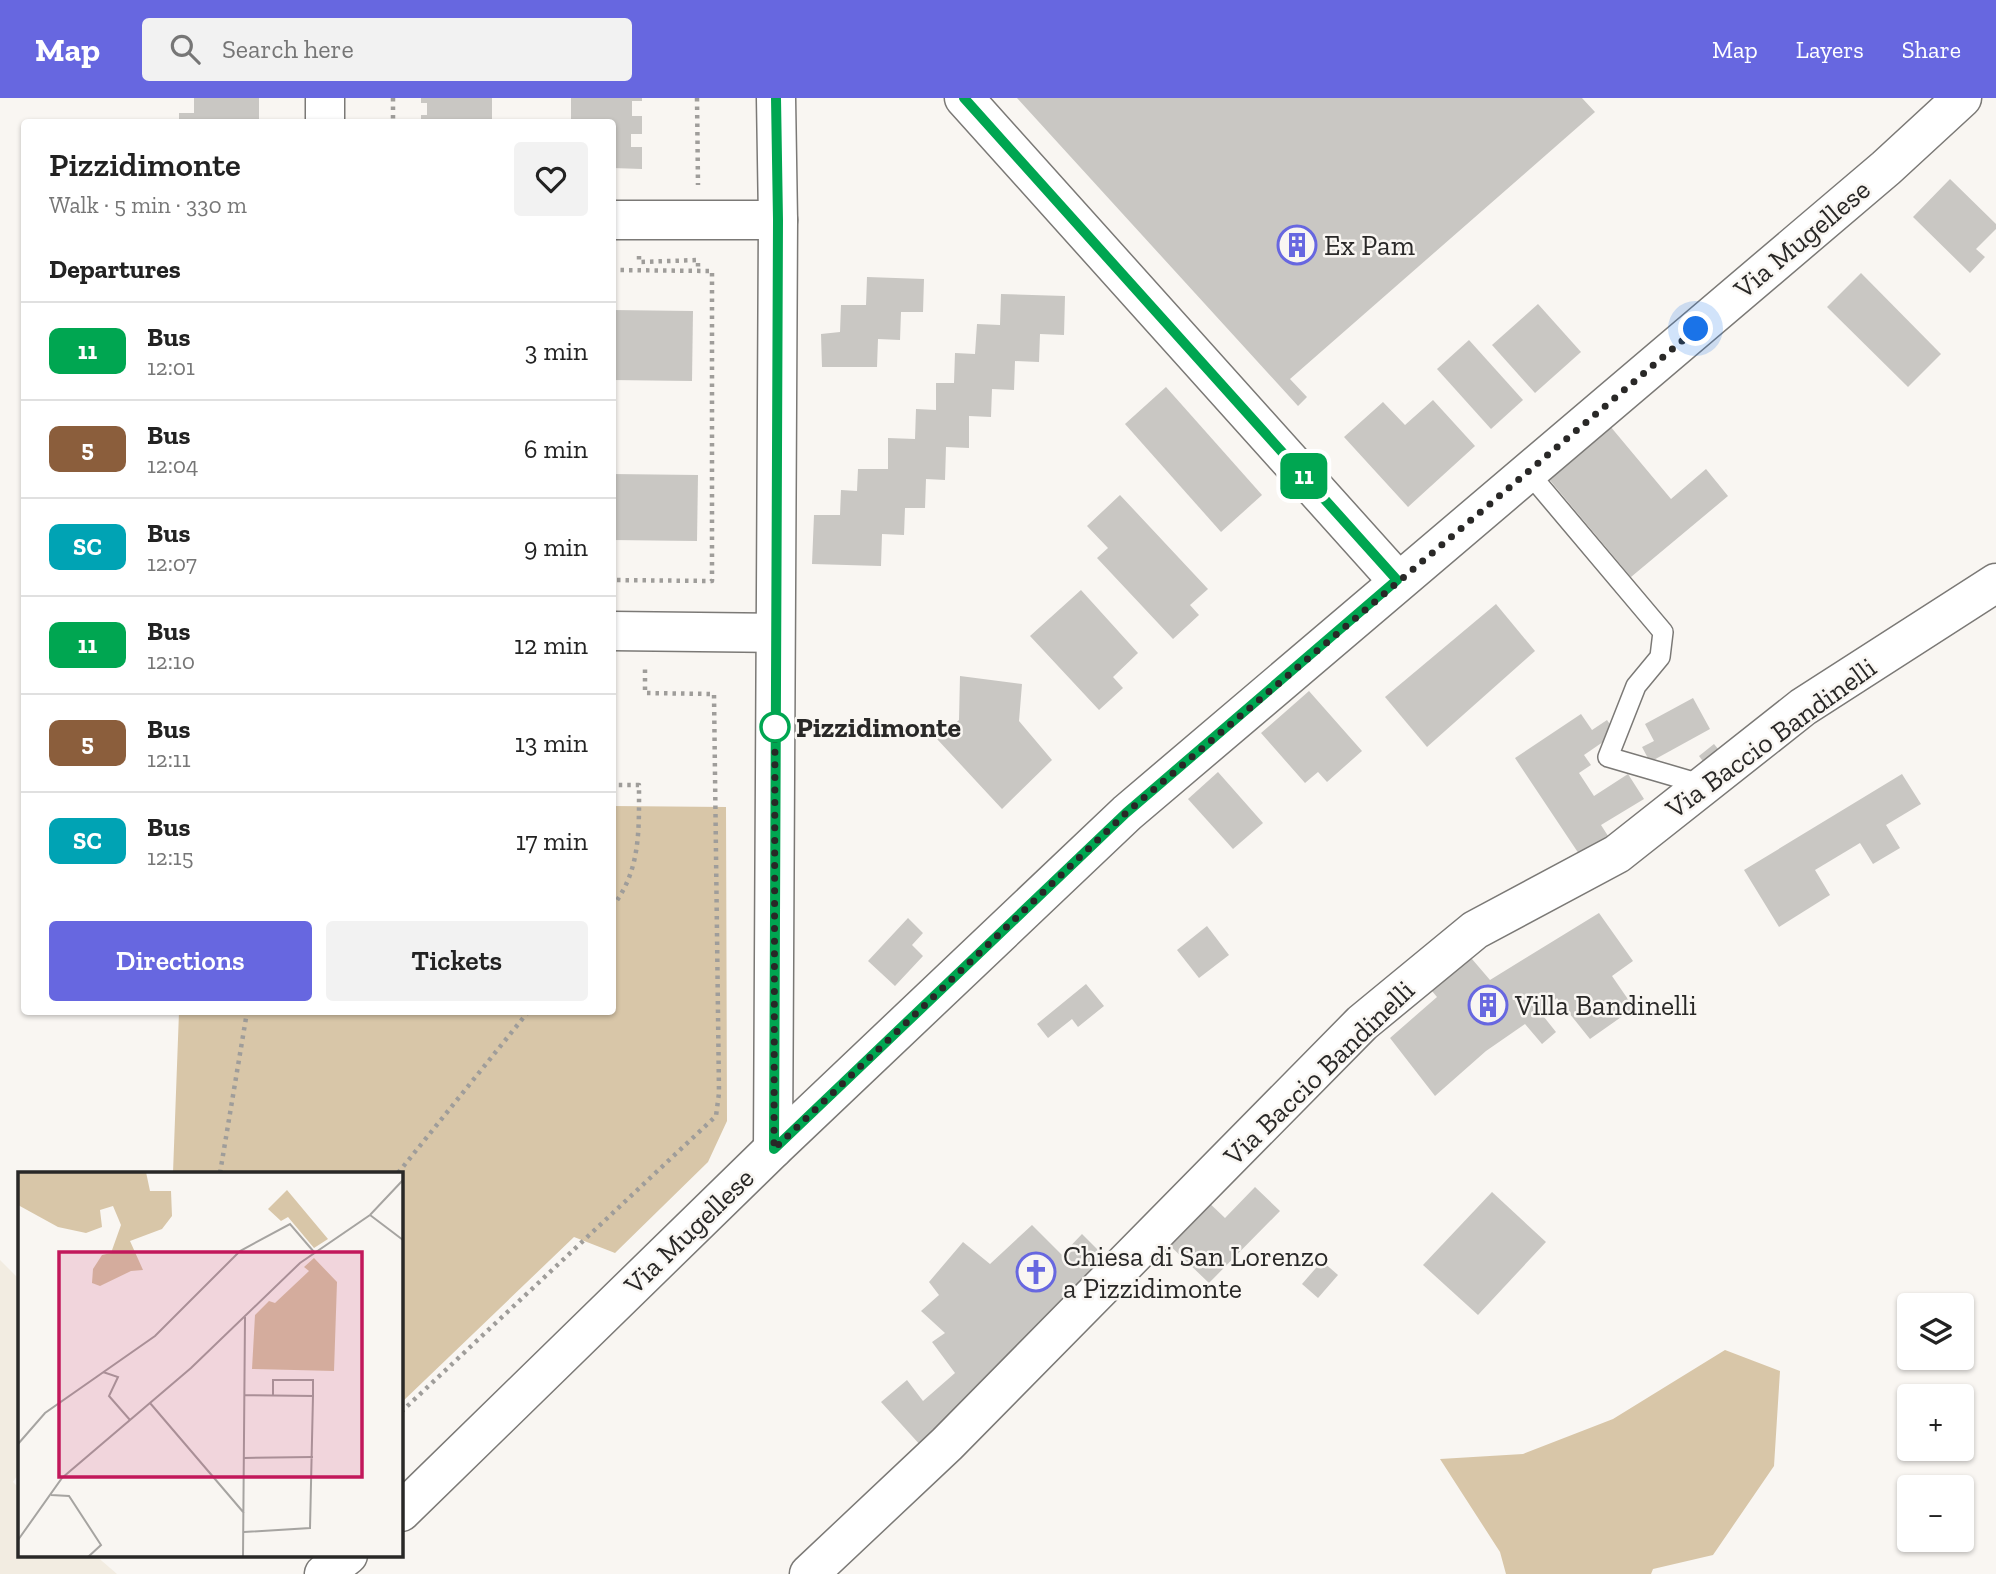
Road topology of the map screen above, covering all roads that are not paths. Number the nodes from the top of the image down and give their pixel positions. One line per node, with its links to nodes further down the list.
1 (325, 98): 5 (street)
2 (776, 98): 7 (street)
3 (964, 98): 9 (street)
4 (1962, 98): 8 (street, Via Mugellese)
5 (325, 119)
6 (616, 220): 7 (street)
7 (778, 220): 12 (street)
8 (1528, 472): 9 (street, Via Mugellese); 13 (lane)
9 (1397, 580): 14 (street, Via Mugellese)
10 (1996, 583): 13 (street, Via Baccio Bandinelli)
11 (616, 631): 12 (street)
12 (775, 632): 14 (street)
13 (1704, 785): 18 (street, Via Baccio Bandinelli)
14 (774, 1149): 15 (street, Via Mugellese)
15 (402, 1511)
16 (347, 1556): 17 (street)
17 (324, 1574)
18 (809, 1574)

